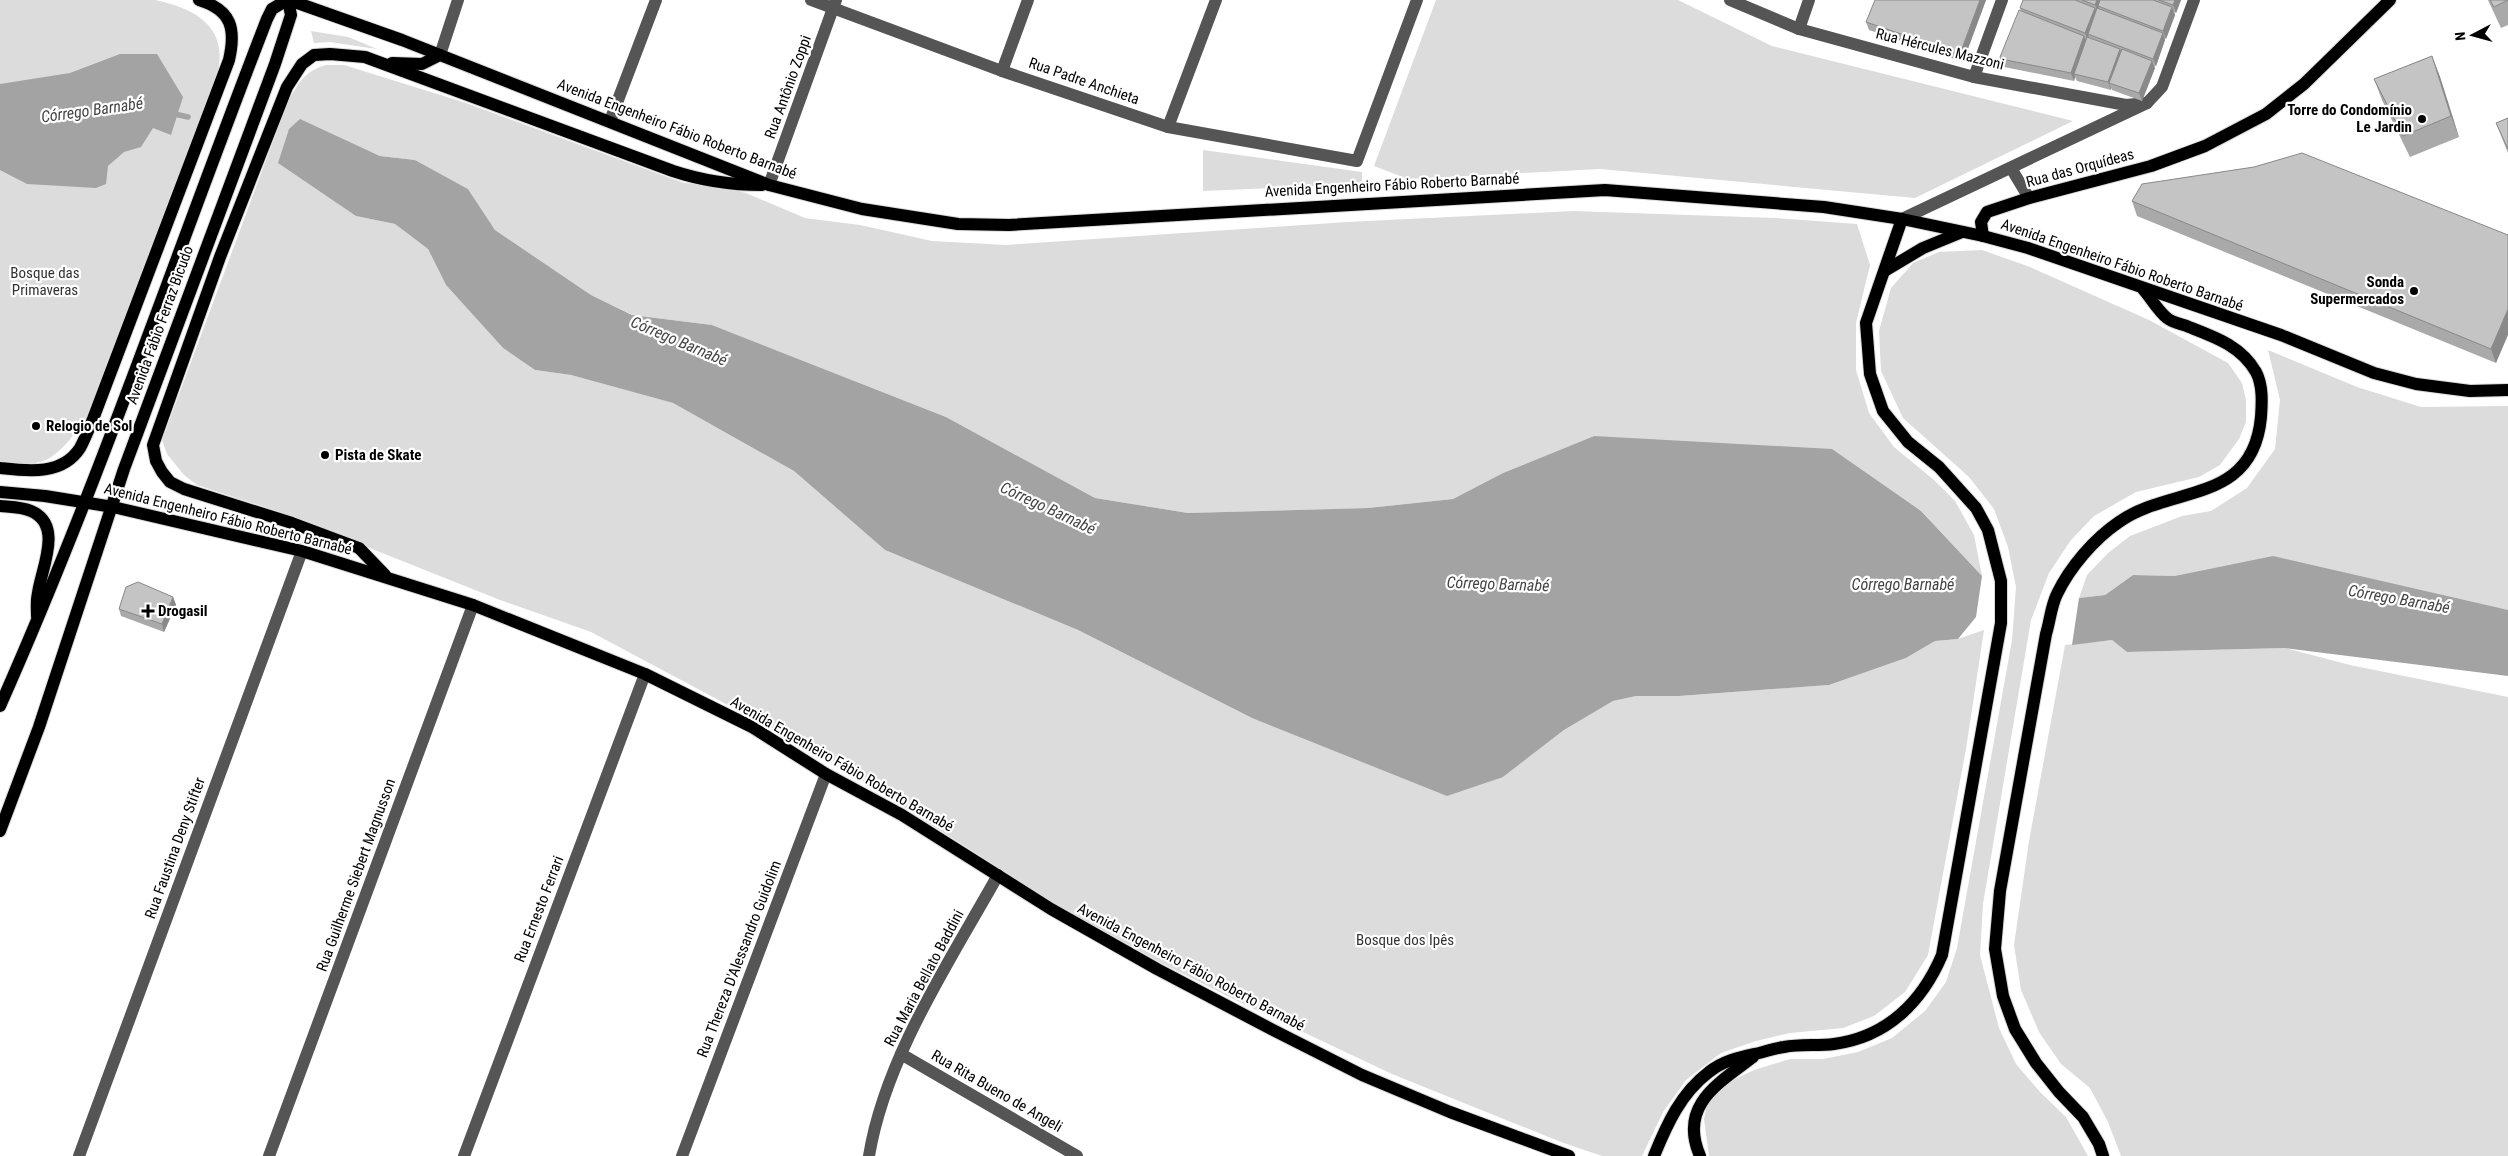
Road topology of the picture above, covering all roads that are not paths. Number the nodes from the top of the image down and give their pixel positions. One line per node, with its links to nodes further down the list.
1 (200, 0): 32 (main road)
2 (288, 0): 16 (main road, Avenida Engenheiro Fábio Roberto Barnabé); 34 (main road, Avenida Fábio Ferraz Bicudo); 36 (main road, Avenida Fábio Ferraz Bicudo)
3 (458, 0): 16 (street)
4 (656, 0): 21 (street)
5 (811, 0): 14 (street, Rua Padre Anchieta)
6 (1028, 0): 18 (street)
7 (1216, 0): 22 (street)
8 (1417, 0): 22 (street, Rua Padre Anchieta)
9 (1730, 0): 15 (street, Rua Hércules Mazzoni)
10 (1809, 0): 15 (street)
11 (2002, 0): 19 (street)
12 (2194, 0): 20 (street)
13 (2390, 0): 25 (main road, Rua das Orquídeas)
14 (835, 4): 18 (street, Rua Padre Anchieta); 24 (street, Rua Antônio Zoppi)
15 (1799, 29): 19 (street, Rua Hércules Mazzoni)
16 (440, 55): 17 (main road); 21 (main road, Avenida Engenheiro Fábio Roberto Barnabé)
17 (379, 62): 24 (main road); 38 (main road)
18 (1002, 71): 22 (street, Rua Padre Anchieta)
19 (1974, 77): 20 (street, Rua Hércules Mazzoni)
20 (2147, 103): 23 (street)
21 (610, 121): 24 (main road, Avenida Engenheiro Fábio Roberto Barnabé)
22 (1168, 127)
23 (2010, 168): 25 (street); 26 (street)
24 (769, 185): 26 (main road, Avenida Engenheiro Fábio Roberto Barnabé)
25 (2029, 198): 28 (main road, Rua das Orquídeas)
26 (1902, 219): 27 (main road, Avenida Engenheiro Fábio Roberto Barnabé); 29 (main road)
27 (1962, 232): 28 (main road, Avenida Engenheiro Fábio Roberto Barnabé); 29 (main road)
28 (1983, 236): 30 (main road, Avenida Engenheiro Fábio Roberto Barnabé)
29 (1886, 270): 47 (main road)
30 (2143, 289): 31 (main road, Avenida Engenheiro Fábio Roberto Barnabé); 58 (main road)
31 (2508, 390)
32 (0, 468)
33 (0, 492): 34 (main road, Avenida Engenheiro Fábio Roberto Barnabé)
34 (86, 502): 36 (main road, Avenida Engenheiro Fábio Roberto Barnabé); 40 (main road, Avenida Fábio Ferraz Bicudo)
35 (0, 506): 40 (main road)
36 (114, 507): 37 (main road, Avenida Engenheiro Fábio Roberto Barnabé); 44 (main road, Avenida Fábio Ferraz Bicudo)
37 (302, 551): 38 (main road, Avenida Engenheiro Fábio Roberto Barnabé); 49 (street, Rua Faustina Deny Stifter)
38 (387, 577): 39 (main road, Avenida Engenheiro Fábio Roberto Barnabé)
39 (474, 605): 41 (main road, Avenida Engenheiro Fábio Roberto Barnabé); 50 (street, Rua Guilherme Siebert Magnusson)
40 (36, 624): 42 (main road, Avenida Fábio Ferraz Bicudo)
41 (645, 674): 43 (main road, Avenida Engenheiro Fábio Roberto Barnabé); 51 (street, Rua Ernesto Ferrari)
42 (0, 706)
43 (826, 774): 45 (main road, Avenida Engenheiro Fábio Roberto Barnabé); 52 (street, Rua Thereza D'Alessandro Guidolim)
44 (0, 832)
45 (998, 875): 46 (street, Rua Maria Bellato Baddini); 55 (main road, Avenida Engenheiro Fábio Roberto Barnabé)
46 (901, 1054): 48 (street, Rua Rita Bueno de Angeli); 53 (street, Rua Maria Bellato Baddini)
47 (1757, 1054): 56 (main road); 57 (main road)
48 (1054, 1150): 54 (street, Rua Rita Bueno de Angeli)
49 (79, 1156)
50 (269, 1156)
51 (464, 1156)
52 (682, 1156)
53 (869, 1156)
54 (1077, 1156)
55 (1569, 1156)
56 (1654, 1156)
57 (1700, 1156)
58 (2103, 1156)

